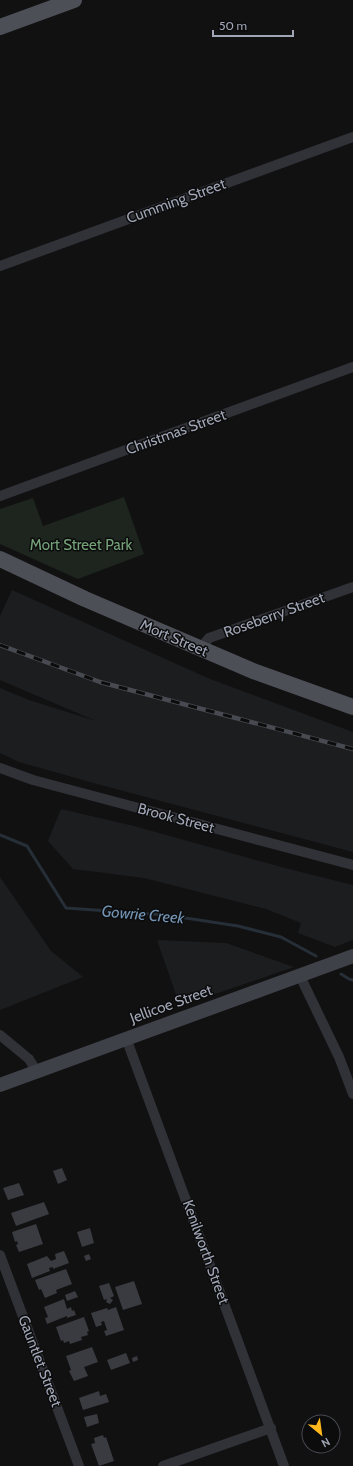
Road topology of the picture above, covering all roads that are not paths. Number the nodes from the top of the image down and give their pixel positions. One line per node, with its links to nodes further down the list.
1 (74, 0): 2 (main road)
2 (0, 27)
3 (353, 137): 4 (street, Cumming Street)
4 (0, 266)
5 (353, 367): 6 (street, Christmas Street)
6 (0, 496)
7 (0, 559): 9 (main road, Mort Street)
8 (353, 587): 9 (street, Roseberry Street)
9 (200, 649): 10 (main road, Mort Street)
10 (353, 707)
11 (0, 768): 12 (street, Brook Street)
12 (353, 865)
13 (350, 957): 14 (main road, Jellicoe Street)
14 (305, 974): 16 (main road, Jellicoe Street); 19 (street)
15 (0, 1035): 17 (street)
16 (126, 1038): 17 (main road, Jellicoe Street); 21 (street, Kenilworth Street)
17 (37, 1072): 18 (main road, Jellicoe Street)
18 (0, 1085)
19 (353, 1094)
20 (0, 1255): 22 (street, Gauntlet Street)
21 (271, 1428): 23 (street); 24 (street, Kenilworth Street)
22 (79, 1466)
23 (163, 1466)
24 (284, 1466)

